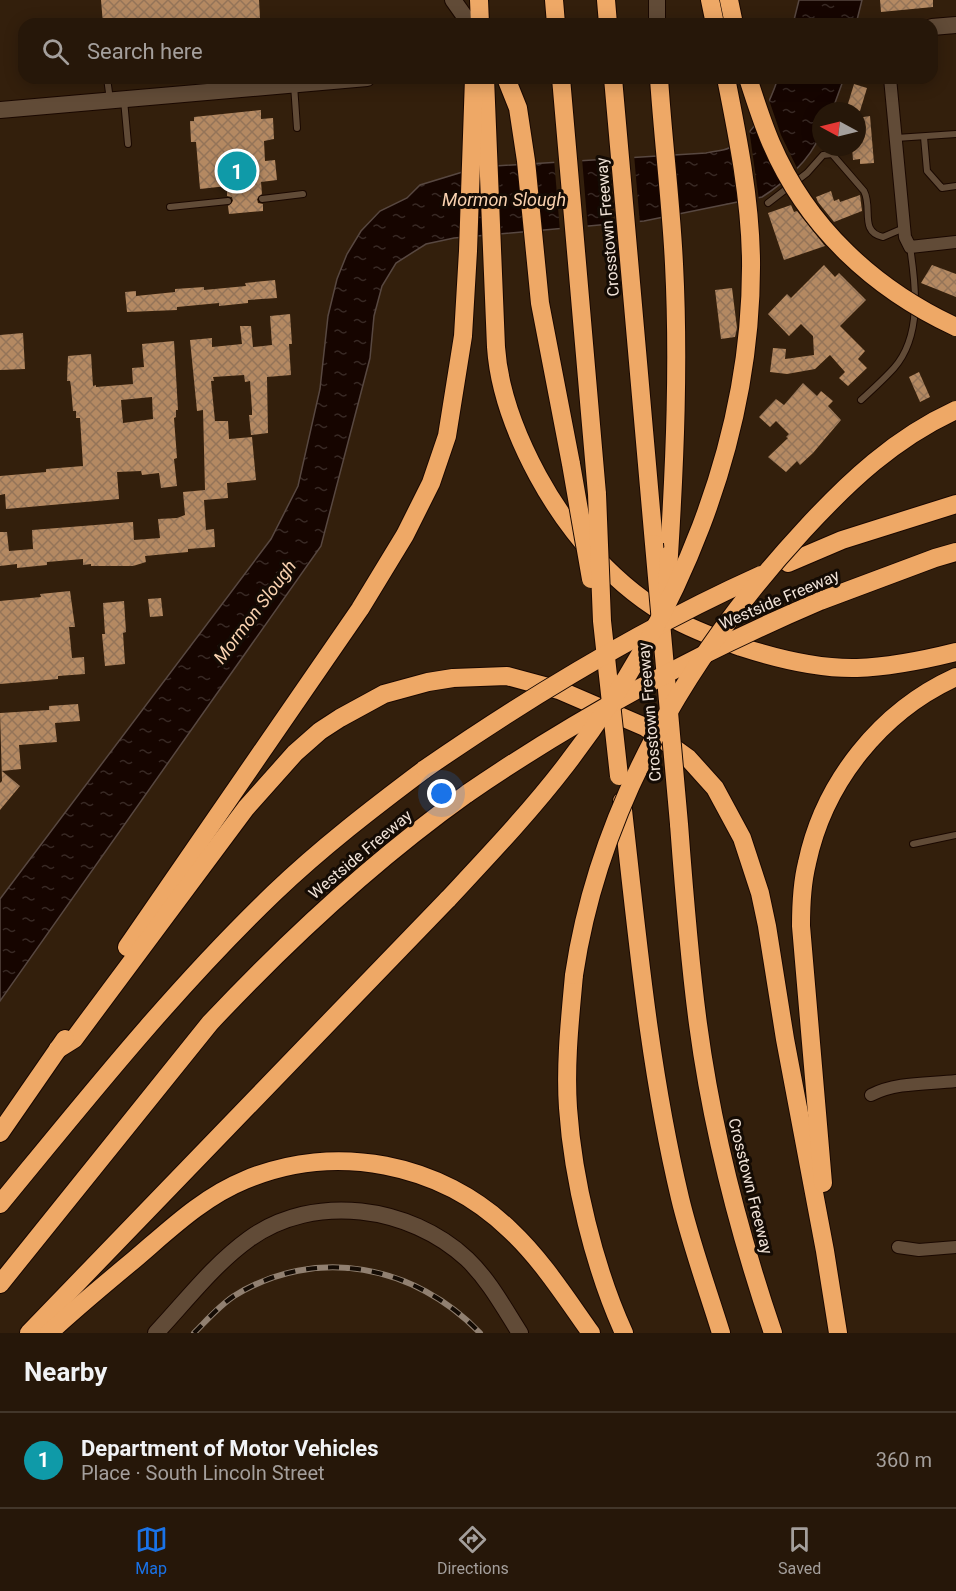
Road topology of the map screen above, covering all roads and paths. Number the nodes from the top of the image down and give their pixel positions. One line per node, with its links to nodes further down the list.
1 (453, 0): 7 (street)
2 (554, 0): 8 (highway)
3 (606, 0): 9 (highway)
4 (657, 0): 10 (street)
5 (710, 0): 11 (highway)
6 (729, 0): 12 (highway)
7 (477, 16)
8 (556, 18)
9 (608, 18)
10 (657, 18)
11 (714, 18)
12 (733, 18)
13 (956, 25): 14 (street)
14 (938, 26)
15 (108, 84): 26 (lane)
16 (294, 84): 26 (street); 28 (lane)
17 (474, 84): 53 (highway)
18 (485, 84): 49 (highway)
19 (508, 84): 48 (highway, bridge)
20 (562, 84): 48 (highway, Crosstown Freeway, bridge)
21 (614, 84): 46 (highway, Crosstown Freeway)
22 (659, 84): 46 (highway)
23 (727, 84): 62 (highway, bridge)
24 (750, 84): 42 (highway, bridge)
25 (891, 84): 31 (street)
26 (109, 101): 27 (street); 32 (lane)
27 (0, 110)
28 (297, 128)
29 (956, 134): 30 (lane)
30 (924, 137): 31 (lane); 33 (lane)
31 (896, 138): 39 (street)
32 (128, 144)
33 (956, 186)
34 (303, 194): 35 (lane)
35 (262, 199)
36 (228, 201): 38 (lane)
37 (768, 203): 39 (lane)
38 (170, 207)
39 (904, 228): 41 (street)
40 (956, 242): 41 (street)
41 (910, 247): 43 (lane)
42 (956, 327)
43 (861, 400)
44 (956, 410): 67 (highway, bridge)
45 (956, 504): 57 (highway, Westside Freeway, bridge)
46 (661, 550): 69 (highway, Crosstown Freeway, bridge)
47 (956, 552): 61 (highway, Westside Freeway, bridge)
48 (602, 621): 68 (highway, Crosstown Freeway, bridge)
49 (956, 652)
50 (956, 677): 60 (highway)
51 (956, 835): 52 (lane)
52 (913, 844)
53 (58, 1049): 56 (highway); 60 (highway)
54 (956, 1081): 55 (street)
55 (871, 1095)
56 (0, 1133)
57 (0, 1204)
58 (898, 1247): 59 (street)
59 (956, 1247)
60 (825, 1251): 70 (highway)
61 (0, 1284)
62 (54, 1322): 63 (highway); 66 (highway)
63 (29, 1333)
64 (156, 1333): 65 (street)
65 (520, 1333)
66 (591, 1333)
67 (624, 1333)
68 (721, 1333)
69 (773, 1333)
70 (838, 1333)

